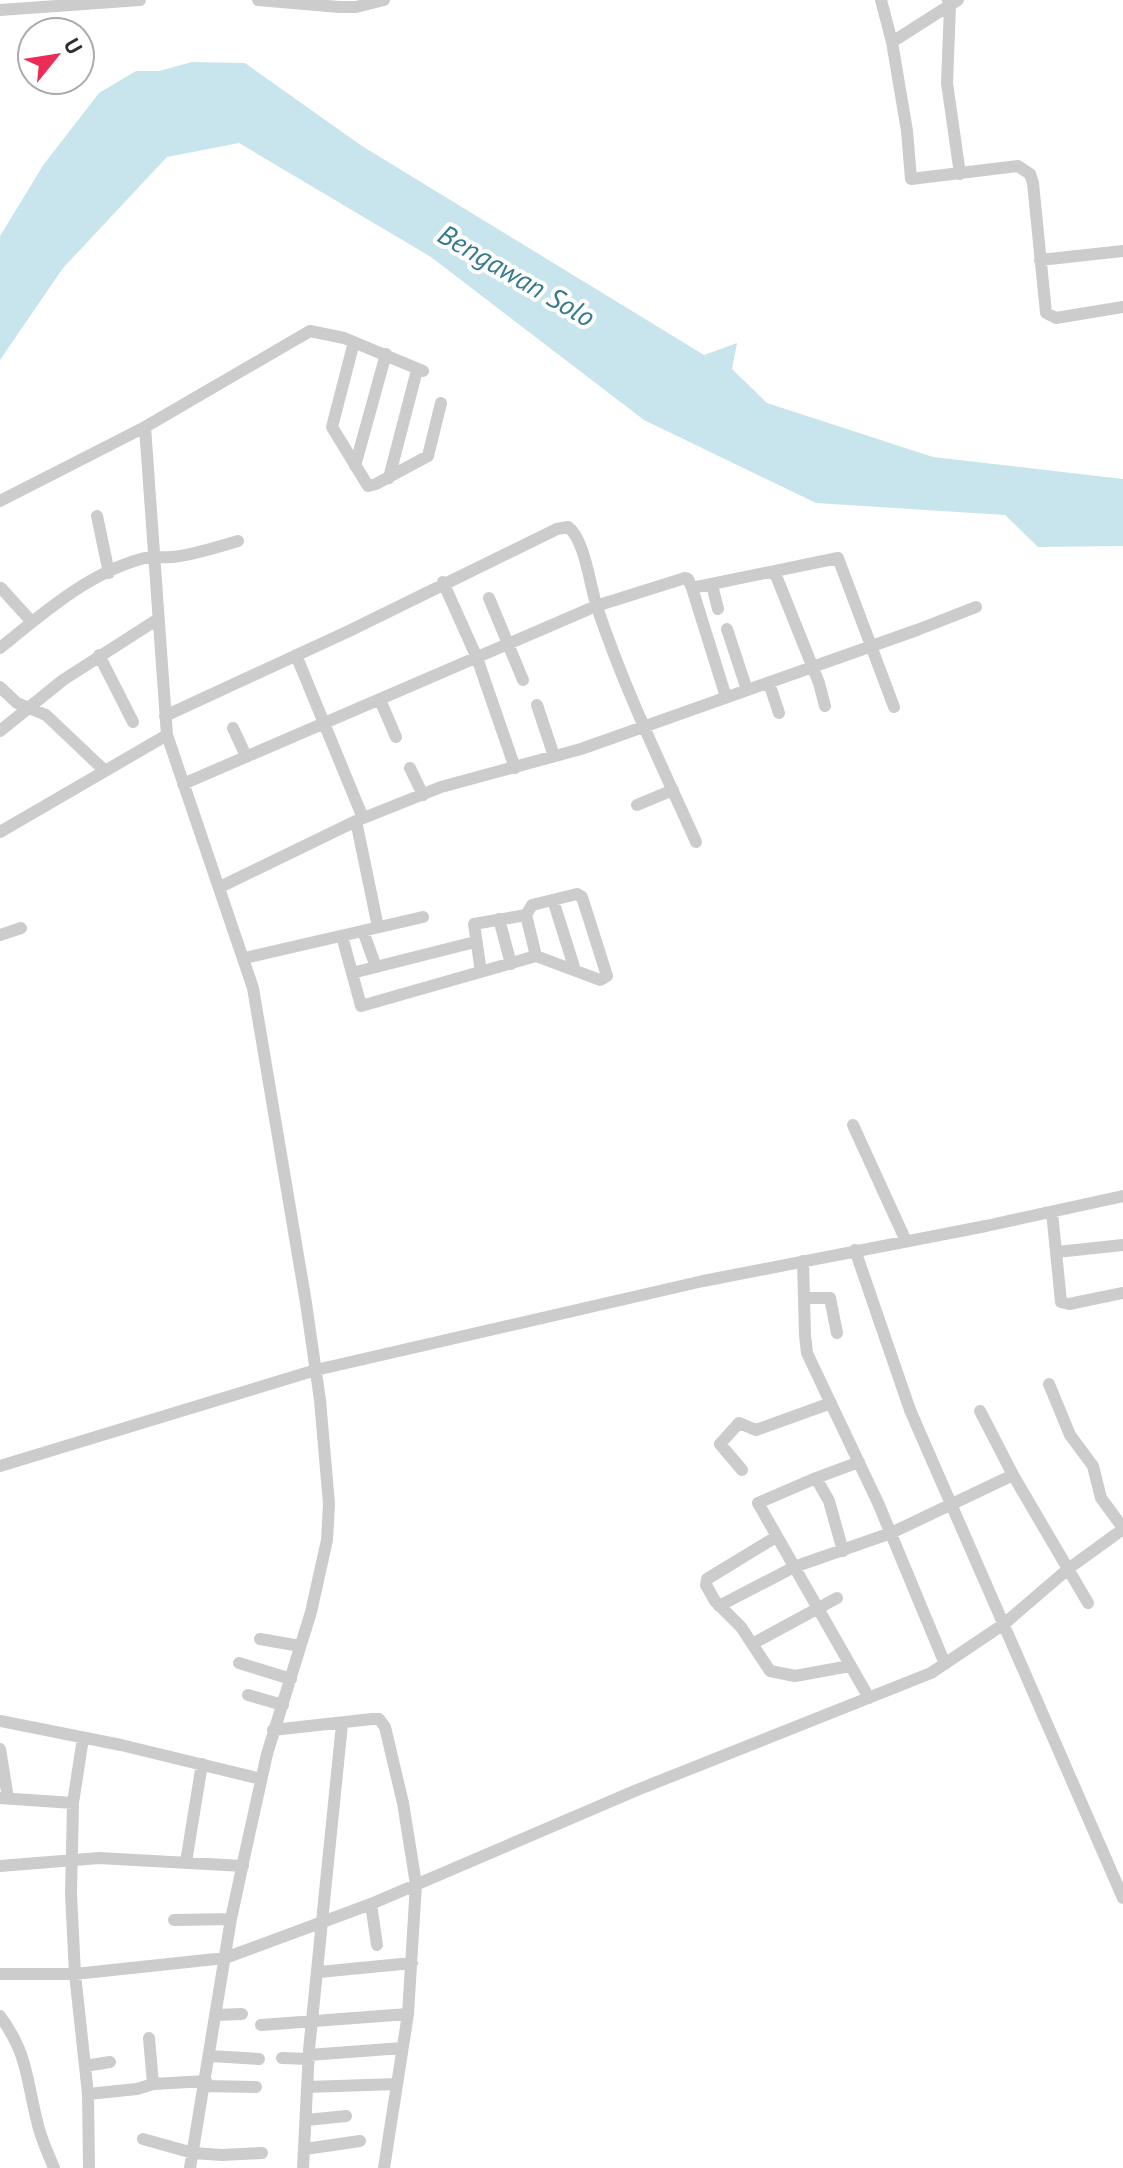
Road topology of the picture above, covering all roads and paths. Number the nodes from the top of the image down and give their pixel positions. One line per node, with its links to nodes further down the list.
1 (140, 0): 5 (street)
2 (258, 0): 3 (street)
3 (384, 0)
4 (881, 0): 8 (street)
5 (60, 2): 7 (street)
6 (952, 2): 8 (street); 9 (street)
7 (0, 10)
8 (892, 42): 9 (street)
9 (960, 174): 11 (street)
10 (1123, 251): 11 (street)
11 (1040, 260): 12 (street)
12 (1123, 307)
13 (349, 340): 14 (street); 16 (street); 17 (street)
14 (386, 354): 17 (street); 18 (street)
15 (441, 403): 18 (street)
16 (145, 427): 19 (street); 22 (street)
17 (355, 466): 18 (street)
18 (389, 478)
19 (0, 501)
20 (97, 516): 23 (street)
21 (238, 541): 22 (street)
22 (155, 557): 23 (street); 33 (street)
23 (109, 573): 34 (street)
24 (775, 573): 26 (street); 37 (street); 42 (street)
25 (443, 582): 30 (street); 40 (street); 41 (street)
26 (712, 585): 28 (street); 32 (street)
27 (1, 588): 34 (street)
28 (692, 588): 30 (street); 47 (street)
29 (489, 598): 36 (street)
30 (596, 606): 36 (street); 57 (street)
31 (976, 607): 37 (street)
32 (718, 609)
33 (158, 619): 39 (street); 54 (street)
34 (31, 621): 38 (street)
35 (727, 629): 46 (street)
36 (507, 644): 41 (street); 43 (street)
37 (871, 646): 42 (street); 52 (street)
38 (0, 648)
39 (99, 655): 50 (street); 55 (street)
40 (296, 655): 54 (street); 56 (street)
41 (477, 658): 48 (street); 65 (street)
42 (810, 666): 44 (street); 51 (street)
43 (523, 680)
44 (769, 683): 46 (street); 53 (street)
45 (0, 687): 50 (street)
46 (747, 690): 47 (street)
47 (726, 697): 57 (street)
48 (380, 700): 56 (street); 61 (street)
49 (537, 705): 63 (street)
50 (28, 706): 59 (street); 66 (street)
51 (825, 706)
52 (894, 707)
53 (779, 713)
54 (165, 716): 60 (street)
55 (133, 722)
56 (324, 723): 62 (street); 71 (street)
57 (643, 727): 63 (street); 68 (street)
58 (233, 728): 62 (street)
59 (0, 731)
60 (167, 735): 66 (street); 67 (street)
61 (396, 737)
62 (246, 756): 67 (street)
63 (554, 756): 65 (street)
64 (410, 768): 69 (street)
65 (515, 768): 69 (street)
66 (105, 771): 72 (street)
67 (183, 784): 74 (street)
68 (673, 790): 70 (street); 73 (street)
69 (423, 795): 71 (street)
70 (637, 805)
71 (359, 820): 74 (street); 79 (street)
72 (0, 832)
73 (696, 842)
74 (220, 887): 86 (street)
75 (553, 900): 76 (street); 89 (street); 89 (street)
76 (526, 915): 78 (street); 85 (street)
77 (423, 917): 79 (street)
78 (499, 919): 84 (street); 87 (street)
79 (378, 927): 81 (street)
80 (21, 928): 82 (street)
81 (363, 931): 83 (street); 88 (street)
82 (0, 935)
83 (342, 936): 86 (street); 91 (street)
84 (475, 942): 88 (street); 90 (street)
85 (536, 956): 87 (street); 89 (street)
86 (245, 958): 103 (street)
87 (511, 964): 90 (street)
88 (376, 967): 91 (street)
89 (575, 970)
90 (481, 972): 91 (street)
91 (352, 973)
92 (853, 1125): 95 (street)
93 (1123, 1196): 94 (street)
94 (1052, 1212): 95 (street); 98 (street)
95 (906, 1241): 97 (street)
96 (1123, 1245): 98 (street)
97 (855, 1250): 99 (street); 112 (street)
98 (1057, 1252): 100 (street)
99 (803, 1261): 101 (street); 103 (street)
100 (1123, 1293)
101 (805, 1298): 102 (street); 105 (street)
102 (837, 1333)
103 (316, 1370): 108 (street); 126 (street)
104 (1049, 1384): 113 (street)
105 (831, 1403): 107 (street); 109 (street)
106 (980, 1411): 110 (street)
107 (859, 1462): 111 (street); 114 (street)
108 (0, 1466)
109 (742, 1470)
110 (1013, 1475): 112 (street); 118 (street)
111 (816, 1478): 115 (street); 116 (street)
112 (952, 1506): 114 (street); 123 (street)
113 (1123, 1528): 118 (street)
114 (891, 1533): 116 (street); 128 (street)
115 (776, 1537): 117 (street); 121 (street)
116 (843, 1551): 117 (street)
117 (794, 1567): 121 (street); 122 (street)
118 (1068, 1569): 120 (street); 123 (street)
119 (837, 1598): 122 (street)
120 (1088, 1603)
121 (719, 1606): 125 (street)
122 (818, 1608): 125 (street); 129 (street)
123 (1004, 1624): 128 (street); 148 (street)
124 (260, 1639): 126 (street)
125 (752, 1644): 129 (street)
126 (300, 1646): 130 (street)
127 (239, 1663): 130 (street)
128 (945, 1664): 132 (street)
129 (850, 1666): 132 (street)
130 (291, 1679): 133 (street)
131 (248, 1695): 133 (street)
132 (869, 1698): 147 (street)
133 (283, 1705): 136 (street)
134 (0, 1721): 137 (street)
135 (342, 1724): 136 (street); 147 (street); 152 (street)
136 (273, 1730): 140 (street)
137 (83, 1738): 139 (street); 142 (street)
138 (0, 1749): 141 (street)
139 (202, 1764): 140 (street); 144 (street)
140 (261, 1779): 146 (street)
141 (4, 1798): 142 (street)
142 (73, 1803): 143 (street)
143 (71, 1859): 144 (street); 145 (street); 158 (street)
144 (186, 1862): 146 (street)
145 (0, 1866)
146 (243, 1866): 150 (street)
147 (416, 1884): 149 (street); 155 (street)
148 (1123, 1898)
149 (371, 1904): 152 (street); 153 (street)
150 (231, 1919): 151 (street); 154 (street)
151 (174, 1920)
152 (323, 1922): 154 (street); 156 (street)
153 (377, 1945)
154 (225, 1958): 158 (street); 161 (street)
155 (412, 1963): 156 (street); 160 (street)
156 (319, 1972): 163 (street)
157 (0, 1974): 158 (street)
158 (75, 1974): 172 (street)
159 (242, 2014): 161 (street)
160 (408, 2014): 163 (street); 166 (street)
161 (217, 2015): 167 (street)
162 (0, 2016): 186 (street)
163 (313, 2022): 164 (street); 168 (street)
164 (261, 2025)
165 (149, 2038): 174 (street)
166 (402, 2048): 168 (street); 175 (street)
167 (210, 2056): 170 (street); 173 (street)
168 (309, 2057): 169 (street); 177 (street)
169 (282, 2058)
170 (259, 2059)
171 (110, 2062): 172 (street)
172 (85, 2066): 178 (street)
173 (205, 2083): 174 (street); 176 (street); 184 (street)
174 (153, 2084): 178 (street)
175 (397, 2084): 177 (street); 190 (street)
176 (256, 2087)
177 (307, 2087): 180 (street)
178 (88, 2094): 187 (street)
179 (346, 2116): 180 (street)
180 (307, 2120): 183 (street)
181 (143, 2139): 184 (street)
182 (360, 2141): 183 (street)
183 (305, 2149): 189 (street)
184 (193, 2153): 185 (street); 188 (street)
185 (262, 2153)
186 (54, 2168)
187 (89, 2168)
188 (190, 2168)
189 (303, 2168)
190 (384, 2168)

